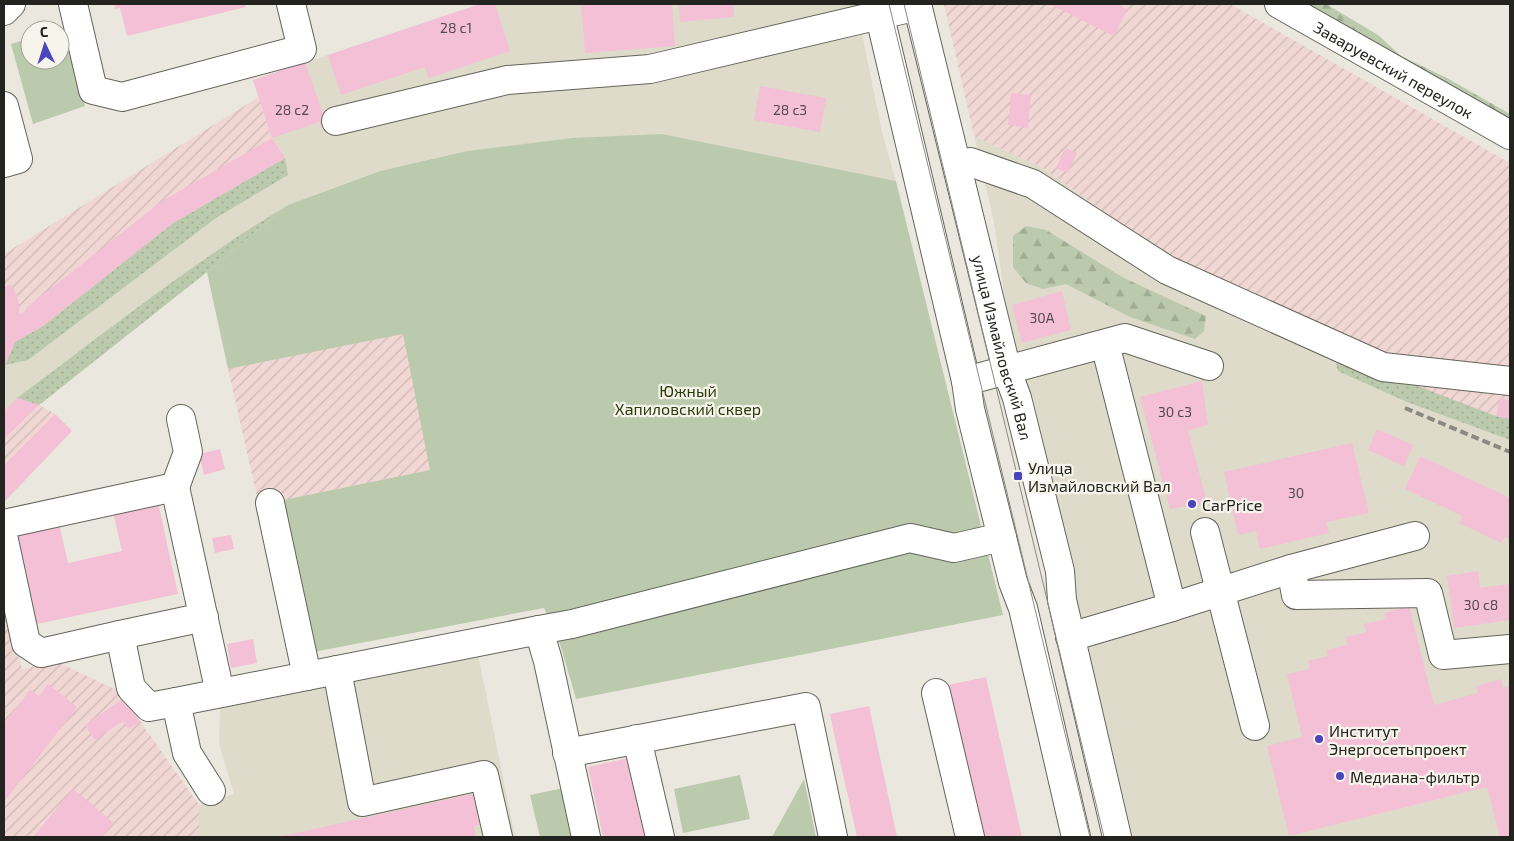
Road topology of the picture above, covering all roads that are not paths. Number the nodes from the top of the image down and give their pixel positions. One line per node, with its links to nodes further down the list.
1 (11, 4): 7 (main road)
2 (73, 4): 3 (main road)
3 (291, 4)
4 (1279, 4): 10 (main road, Заваруевский переулок)
5 (918, 5): 6 (main road); 12 (main road, улица Измайловский Вал)
6 (878, 9): 9 (main road); 16 (main road)
7 (4, 11)
8 (4, 106): 11 (main road)
9 (336, 121)
10 (1510, 135)
11 (4, 163)
12 (957, 164): 15 (main road, улица Измайловский Вал); 17 (main road)
13 (1105, 344): 14 (main road); 15 (main road); 28 (main road)
14 (1209, 366)
15 (1007, 370): 16 (main road); 32 (main road, улица Измайловский Вал)
16 (966, 381): 24 (main road)
17 (1510, 381)
18 (181, 419): 19 (main road)
19 (175, 487): 21 (main road); 29 (main road)
20 (270, 502): 35 (main road)
21 (4, 524)
22 (1205, 532): 27 (main road)
23 (1415, 536): 26 (main road)
24 (1002, 537): 30 (main road); 48 (main road)
25 (4, 540): 31 (main road)
26 (1291, 569): 27 (main road); 33 (main road)
27 (1220, 592): 28 (main road); 39 (main road)
28 (1172, 607): 32 (main road)
29 (204, 617): 31 (main road); 36 (main road)
30 (539, 630): 34 (main road); 41 (main road)
31 (120, 635): 38 (main road)
32 (1070, 637): 49 (main road, улица Измайловский Вал)
33 (1510, 650)
34 (337, 670): 35 (main road); 43 (main road)
35 (307, 676): 36 (main road)
36 (220, 693): 38 (main road)
37 (936, 694): 47 (main road)
38 (176, 702): 42 (main road)
39 (1255, 726)
40 (637, 739): 41 (main road); 45 (main road); 46 (main road)
41 (567, 753): 44 (main road)
42 (210, 791)
43 (498, 837)
44 (586, 837)
45 (660, 837)
46 (833, 837)
47 (970, 837)
48 (1076, 837)
49 (1118, 837)

